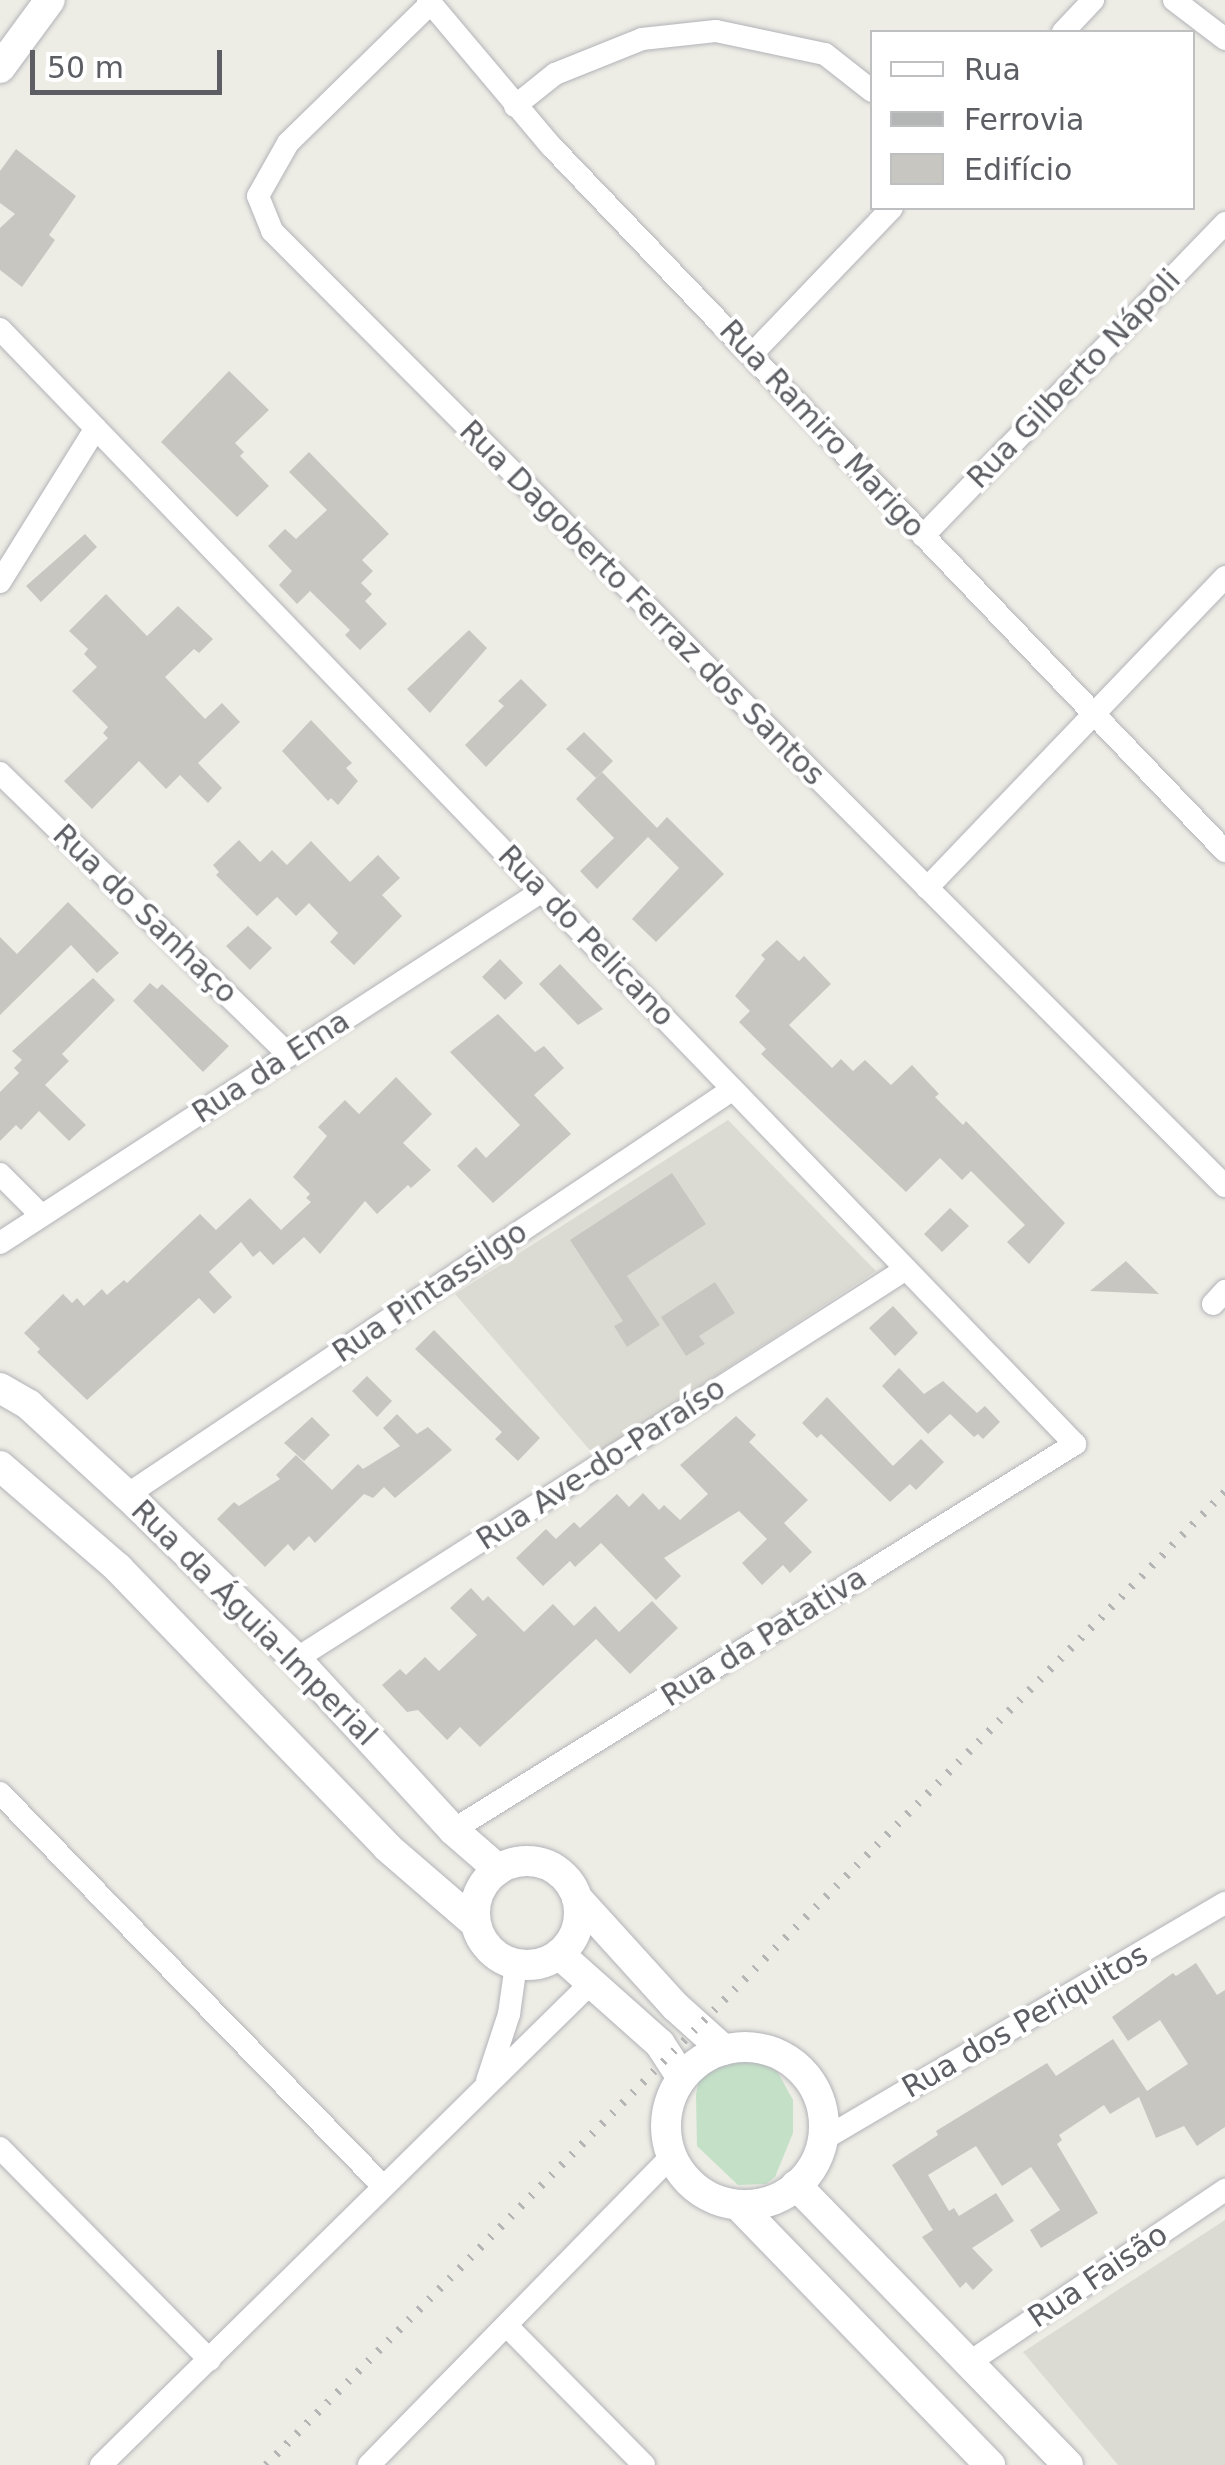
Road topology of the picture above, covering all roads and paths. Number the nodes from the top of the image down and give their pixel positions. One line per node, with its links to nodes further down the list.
1 (50, 0): 7 (street)
2 (1092, 0): 5 (street)
3 (1174, 0): 6 (street)
4 (430, 2): 9 (street, Rua Ramiro Marigo); 21 (street, Rua Dagoberto Ferraz dos Santos)
5 (1065, 30)
6 (1225, 39)
7 (0, 68)
8 (870, 89): 9 (street)
9 (515, 106): 13 (street, Rua Ramiro Marigo)
10 (890, 210): 13 (street)
11 (1225, 223): 15 (street, Rua Gilberto Nápoli)
12 (0, 329): 14 (street, Rua do Pelicano)
13 (752, 354): 15 (street, Rua Ramiro Marigo)
14 (96, 428): 17 (street); 22 (street, Rua do Pelicano)
15 (923, 536): 18 (street, Rua Ramiro Marigo)
16 (1225, 577): 18 (street)
17 (0, 582)
18 (1092, 714): 20 (street, Rua Ramiro Marigo); 21 (street)
19 (0, 773): 23 (street, Rua do Sanhaço)
20 (1225, 851)
21 (927, 888): 26 (street, Rua Dagoberto Ferraz dos Santos)
22 (542, 891): 23 (street, Rua da Ema); 24 (street, Rua do Pelicano)
23 (289, 1055): 27 (street, Rua da Ema)
24 (733, 1089): 29 (street, Rua do Pelicano); 33 (street, Rua Pintassilgo)
25 (0, 1174): 27 (street)
26 (1225, 1186)
27 (41, 1215): 28 (street, Rua da Ema)
28 (0, 1244)
29 (906, 1269): 31 (street, Rua do Pelicano); 34 (street, Rua Ave-do-Paraíso)
30 (0, 1388): 33 (street, Rua da Águia-Imperial)
31 (1075, 1444): 36 (street, Rua da Patativa)
32 (0, 1466): 40 (street, Rua da Águia-Imperial)
33 (127, 1495): 34 (street, Rua da Águia-Imperial)
34 (296, 1659): 36 (street, Rua da Águia-Imperial)
35 (0, 1793): 50 (street)
36 (453, 1830): 37 (street, Rua da Águia-Imperial)
37 (498, 1870): 38 (street); 40 (street)
38 (577, 1898): 41 (street); 44 (street)
39 (1223, 1909): 47 (street, Rua dos Periquitos)
40 (475, 1923): 42 (street)
41 (559, 1954): 42 (street); 43 (street)
42 (516, 1964): 46 (street)
43 (590, 1984): 45 (street); 46 (street)
44 (724, 2050): 45 (street); 47 (street)
45 (682, 2078): 49 (street)
46 (486, 2084): 50 (street)
47 (824, 2140): 51 (street)
48 (0, 2148): 55 (street)
49 (672, 2156): 53 (street); 54 (street)
50 (384, 2186): 55 (street)
51 (796, 2186): 53 (street); 56 (street)
52 (1225, 2190): 56 (street, Rua Faisão)
53 (739, 2206): 60 (street)
54 (507, 2326): 58 (street); 59 (street)
55 (210, 2360): 57 (street)
56 (970, 2362): 61 (street)
57 (101, 2465)
58 (369, 2465)
59 (644, 2465)
60 (990, 2465)
61 (1068, 2465)

